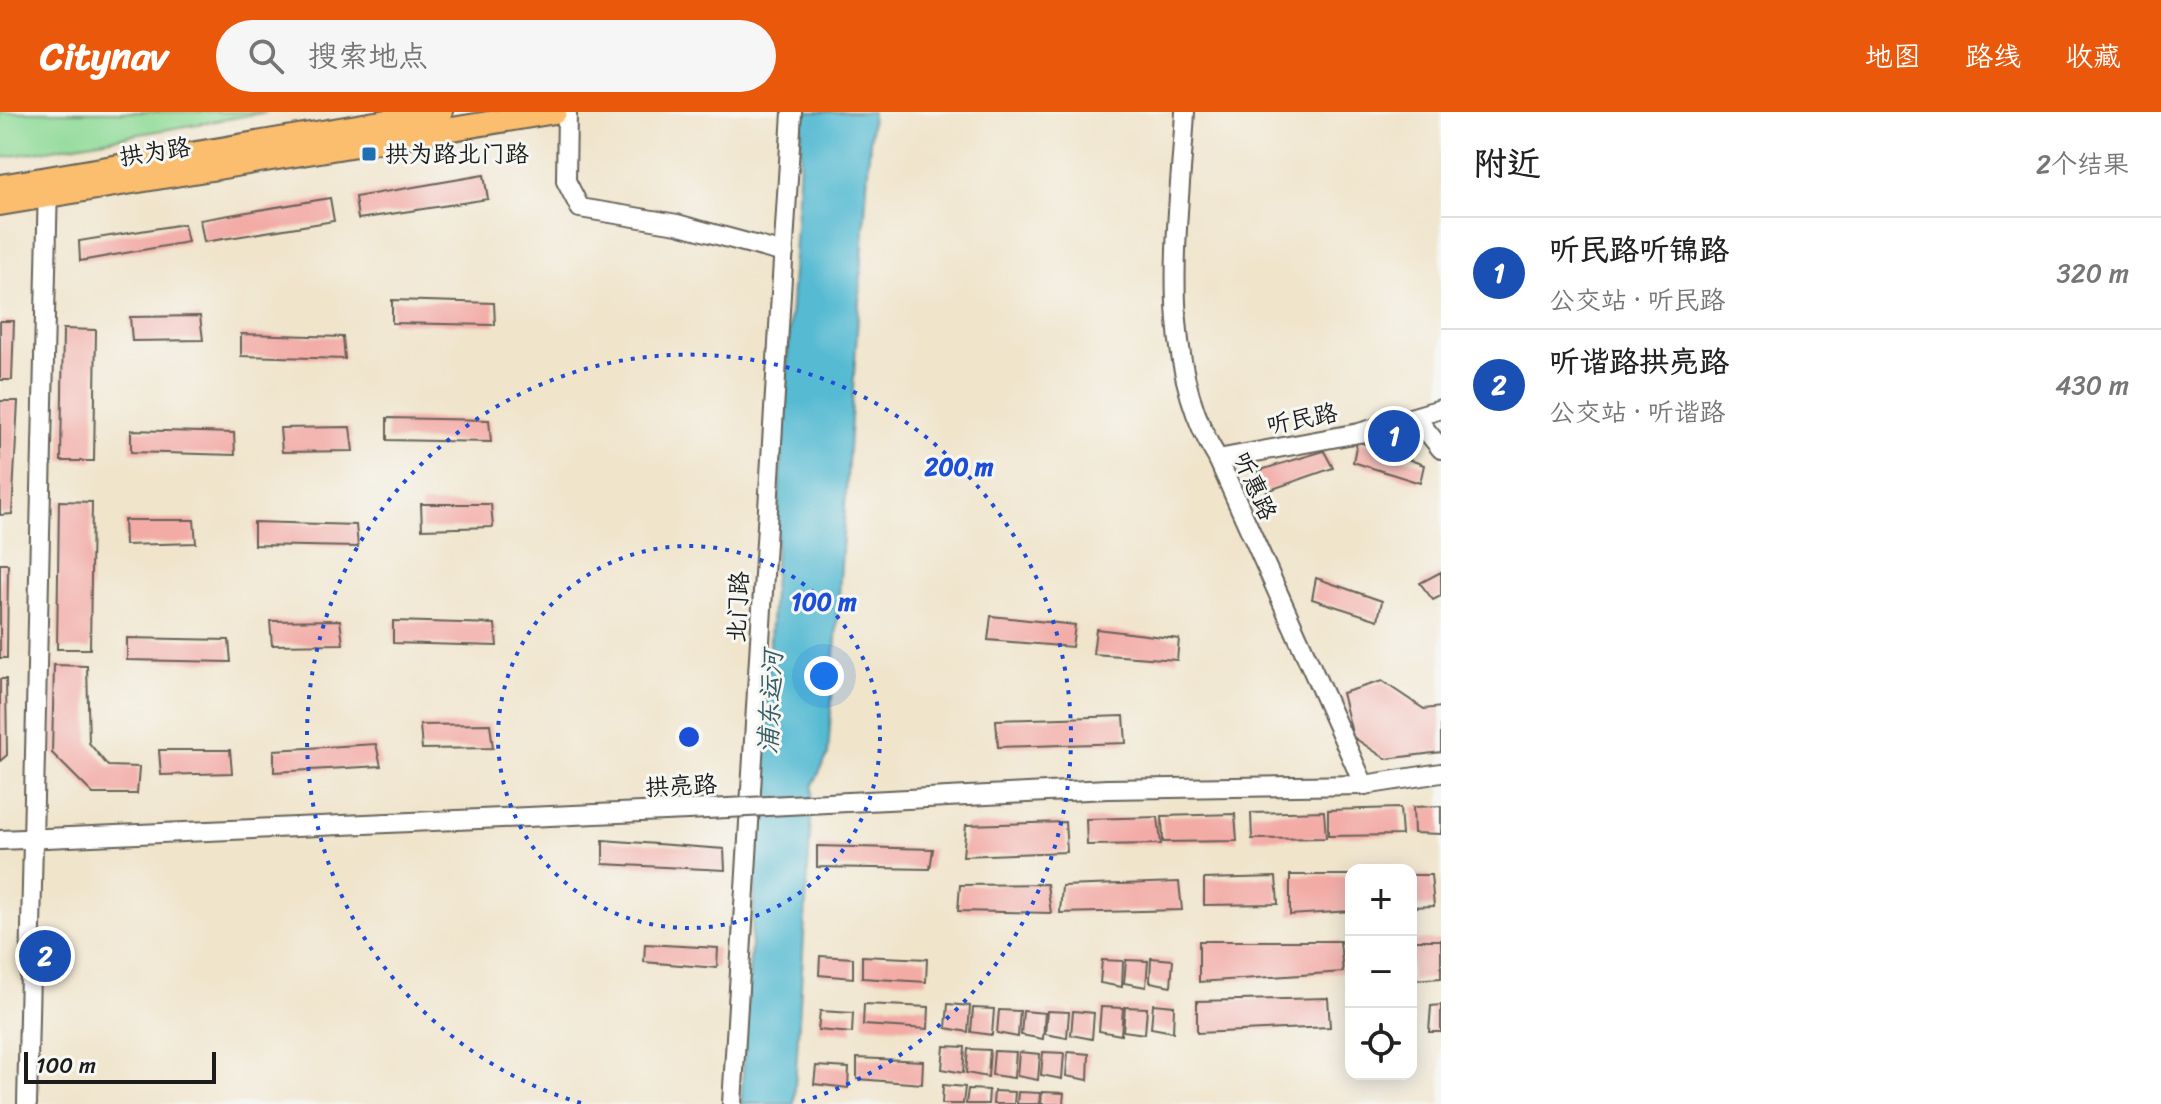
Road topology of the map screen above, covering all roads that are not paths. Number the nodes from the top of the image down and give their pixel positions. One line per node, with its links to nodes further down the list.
1 (441, 112): 7 (main road, 拱为路)
2 (555, 112): 7 (main road, 拱为路)
3 (567, 112): 9 (street)
4 (792, 112): 9 (street, 北门路)
5 (1185, 112): 13 (street, 听惠路)
6 (0, 186): 7 (main road, 拱为路)
7 (48, 187): 8 (main road, 拱为路); 16 (street)
8 (0, 204)
9 (784, 253): 19 (street, 北门路)
10 (1441, 409): 11 (street, 听民路)
11 (1417, 419): 12 (street); 13 (street, 听民路)
12 (1441, 449)
13 (1218, 459): 15 (street, 听惠路)
14 (1441, 773): 15 (street)
15 (1364, 785): 16 (street, 拱亮路, bridge)
16 (34, 839): 17 (street, 拱亮路); 18 (street)
17 (0, 840)
18 (27, 1104)
19 (732, 1104)

